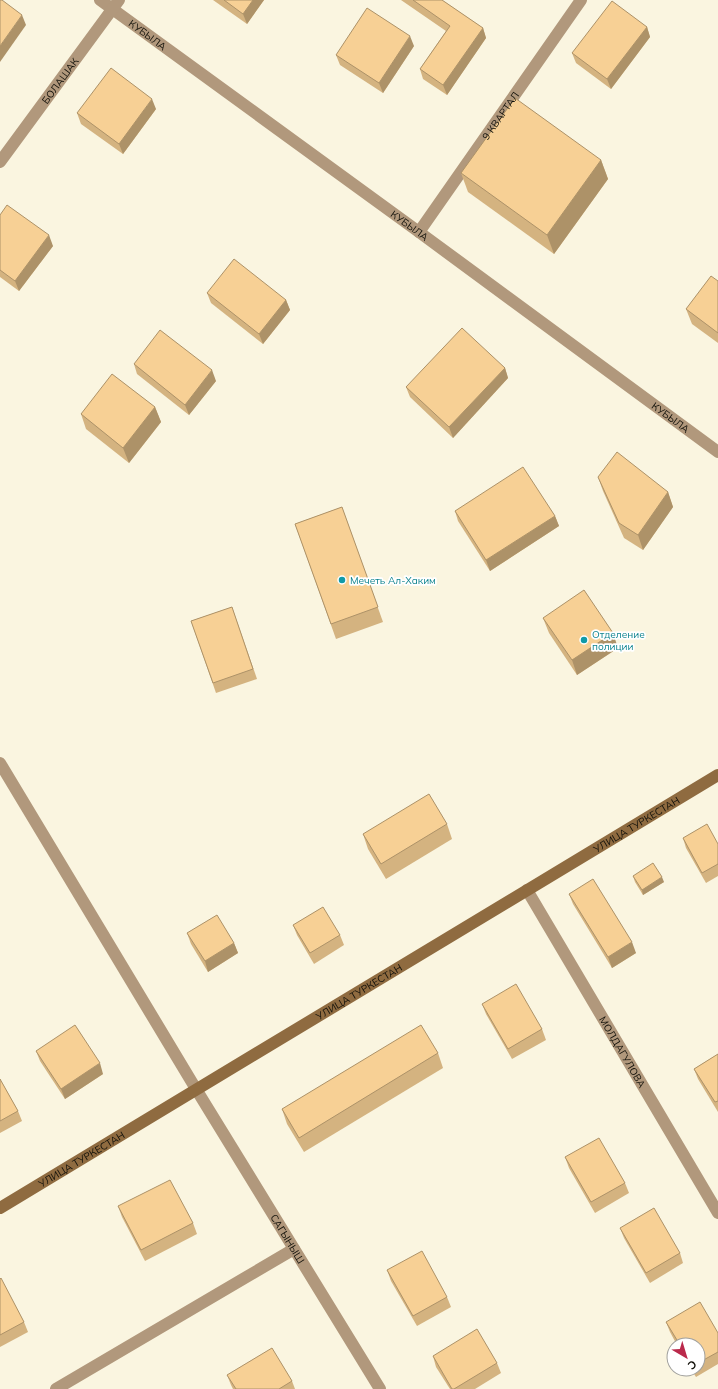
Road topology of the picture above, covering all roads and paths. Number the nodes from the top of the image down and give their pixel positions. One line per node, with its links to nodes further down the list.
1 (100, 0): 3 (street, КУБЫЛА)
2 (581, 0): 5 (street, 9 КВАРТАЛ)
3 (116, 5): 4 (street, БОЛАШАК); 5 (street, КУБЫЛА)
4 (0, 162)
5 (419, 232): 6 (street, КУБЫЛА)
6 (718, 452)
7 (0, 762): 10 (street, САГЫНЫШ)
8 (718, 775): 9 (street, УЛИЦА ТУРКЕСТАН)
9 (527, 890): 10 (street, УЛИЦА ТУРКЕСТАН); 12 (street, МОЛДАГУЛОВА)
10 (196, 1089): 11 (street, УЛИЦА ТУРКЕСТАН); 13 (street, САГЫНЫШ)
11 (0, 1208)
12 (718, 1213)
13 (294, 1249): 14 (street); 15 (street, САГЫНЫШ)
14 (56, 1389)
15 (380, 1389)

